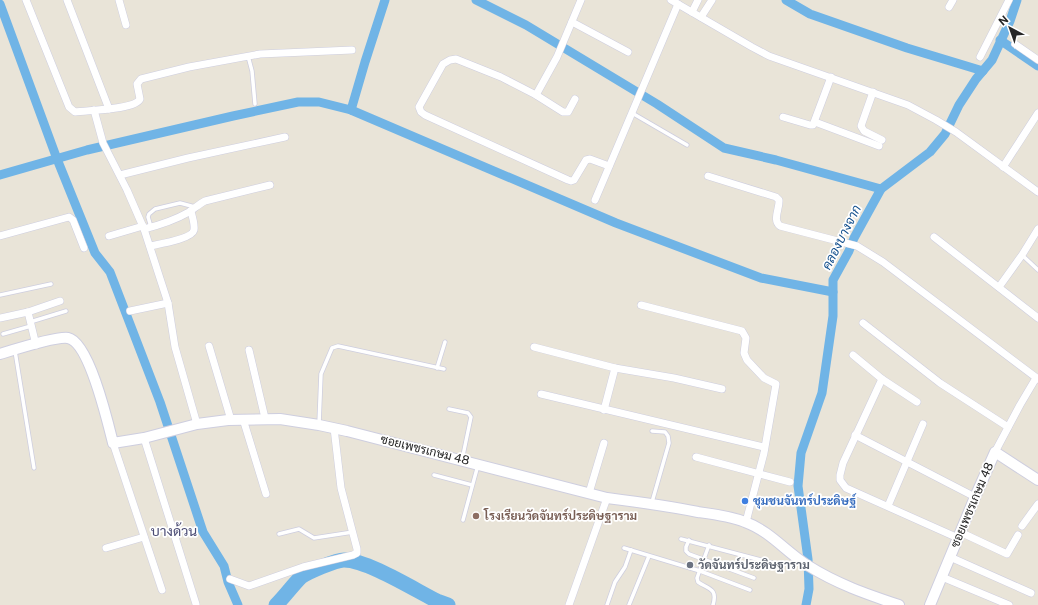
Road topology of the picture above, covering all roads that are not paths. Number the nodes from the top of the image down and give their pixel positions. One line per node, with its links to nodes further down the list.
1 (26, 0): 28 (street)
2 (67, 0): 27 (street)
3 (120, 0): 15 (street)
4 (671, 0): 10 (street)
5 (698, 0): 12 (street)
6 (712, 0): 13 (street)
7 (953, 0): 11 (street)
8 (1008, 0): 20 (street)
9 (579, 1): 14 (street)
10 (678, 4): 12 (street); 29 (street)
11 (949, 7)
12 (692, 12): 13 (street)
13 (701, 17): 22 (street)
14 (572, 22): 18 (street); 24 (street)
15 (126, 25)
16 (1015, 44): 21 (street)
17 (352, 50): 19 (street)
18 (628, 52)
19 (248, 56): 26 (lane); 27 (street)
20 (980, 57)
21 (1038, 60)
22 (831, 77): 23 (street); 32 (street)
23 (872, 92): 32 (street); 36 (street)
24 (536, 96): 25 (street); 35 (street)
25 (575, 99)
26 (255, 104)
27 (109, 109): 28 (street)
28 (94, 110): 37 (street)
29 (631, 112): 34 (lane); 35 (street)
30 (1038, 113): 36 (street)
31 (783, 117): 32 (street)
32 (815, 122)
33 (285, 137): 37 (street)
34 (687, 145)
35 (609, 166): 41 (street)
36 (1003, 167): 40 (street)
37 (120, 175): 43 (street)
38 (708, 176): 77 (street)
39 (270, 185): 42 (street)
40 (1038, 192)
41 (595, 200)
42 (193, 209): 43 (street); 43 (lane); 48 (street)
43 (146, 228): 46 (street); 48 (street)
44 (1038, 229): 50 (street)
45 (0, 236): 49 (street)
46 (109, 236)
47 (934, 237): 53 (street)
48 (150, 246): 56 (street)
49 (84, 248)
50 (1022, 255): 51 (lane); 53 (street)
51 (1038, 270)
52 (51, 284): 54 (lane)
53 (999, 287): 62 (street)
54 (0, 295)
55 (60, 301): 60 (street)
56 (168, 303): 59 (street); 87 (street)
57 (641, 305): 97 (street)
58 (66, 311): 64 (lane)
59 (130, 311)
60 (28, 312): 61 (street); 64 (street)
61 (0, 318)
62 (1038, 318)
63 (863, 323): 90 (street)
64 (31, 324): 65 (lane); 67 (street)
65 (3, 334)
66 (445, 342): 74 (lane)
67 (36, 345): 70 (street); 95 (street)
68 (209, 346): 86 (street)
69 (534, 347): 75 (street)
70 (15, 350): 72 (street); 103 (lane)
71 (249, 350): 84 (street)
72 (0, 354)
73 (853, 355): 78 (street)
74 (437, 368): 76 (lane); 89 (lane)
75 (615, 368): 79 (street); 83 (street)
76 (444, 370)
77 (1037, 378): 90 (street)
78 (882, 380): 81 (street); 93 (street)
79 (722, 389)
80 (541, 394): 83 (street)
81 (917, 402)
82 (449, 409): 100 (lane)
83 (604, 410): 97 (street)
84 (265, 418): 85 (street, ซอยเพชรเกษม 48); 89 (street, ซอยเพชรเกษม 48)
85 (244, 419): 86 (street, ซอยเพชรเกษม 48); 110 (street)
86 (231, 420): 87 (street, ซอยเพชรเกษม 48)
87 (197, 424): 94 (street, ซอยเพชรเกษม 48)
88 (923, 424): 101 (street)
89 (319, 425): 91 (street, ซอยเพชรเกษม 48)
90 (1008, 427): 98 (street)
91 (334, 428): 100 (street, ซอยเพชรเกษม 48); 119 (street)
92 (652, 431): 113 (lane)
93 (855, 435): 101 (street); 115 (street)
94 (144, 438): 95 (street, ซอยเพชรเกษม 48); 141 (street)
95 (113, 443): 123 (street)
96 (604, 443): 109 (street)
97 (764, 448): 104 (street)
98 (995, 452): 106 (street, ซอยเพชรเกษม 48); 111 (street, ซอยเพชรเกษม 48)
99 (696, 457): 104 (street)
100 (462, 460): 102 (street, ซอยเพชรเกษม 48)
101 (907, 462): 111 (street); 115 (street)
102 (478, 464): 108 (lane); 109 (street, ซอยเพชรเกษม 48)
103 (34, 468)
104 (759, 474): 107 (street); 117 (street)
105 (434, 475): 108 (lane)
106 (1038, 480)
107 (790, 482)
108 (472, 485): 116 (lane)
109 (589, 493): 112 (street, ซอยเพชรเกษม 48)
110 (266, 494)
111 (975, 497): 121 (street, ซอยเพชรเกษม 48)
112 (608, 498): 113 (street, ซอยเพชรเกษม 48); 142 (street)
113 (652, 504): 117 (street, ซอยเพชรเกษม 48)
114 (1038, 504): 118 (street)
115 (888, 506): 121 (street)
116 (463, 520)
117 (746, 522): 146 (street, ซอยเพชรเกษม 48)
118 (1022, 526)
119 (353, 532): 120 (lane); 137 (street)
120 (279, 534)
121 (959, 535): 122 (street); 131 (street, ซอยเพชรเกษม 48)
122 (1018, 535)
123 (144, 537): 127 (street); 138 (street)
124 (681, 539): 125 (lane)
125 (689, 540): 126 (lane); 132 (lane)
126 (709, 545): 132 (lane); 133 (lane)
127 (106, 548)
128 (624, 548): 129 (lane)
129 (631, 550): 130 (lane); 143 (lane)
130 (649, 556): 134 (lane); 144 (lane)
131 (950, 557): 135 (street, ซอยเพชรเกษม 48); 140 (street)
132 (704, 559): 134 (lane); 136 (lane)
133 (772, 563)
134 (700, 571): 139 (lane); 145 (lane)
135 (942, 577): 147 (street, ซอยเพชรเกษม 48); 148 (street)
136 (754, 578)
137 (230, 579)
138 (162, 590)
139 (750, 590)
140 (1031, 593)
141 (196, 604)
142 (569, 605)
143 (607, 605)
144 (629, 605)
145 (713, 605)
146 (899, 605)
147 (930, 605)
148 (1009, 605)

